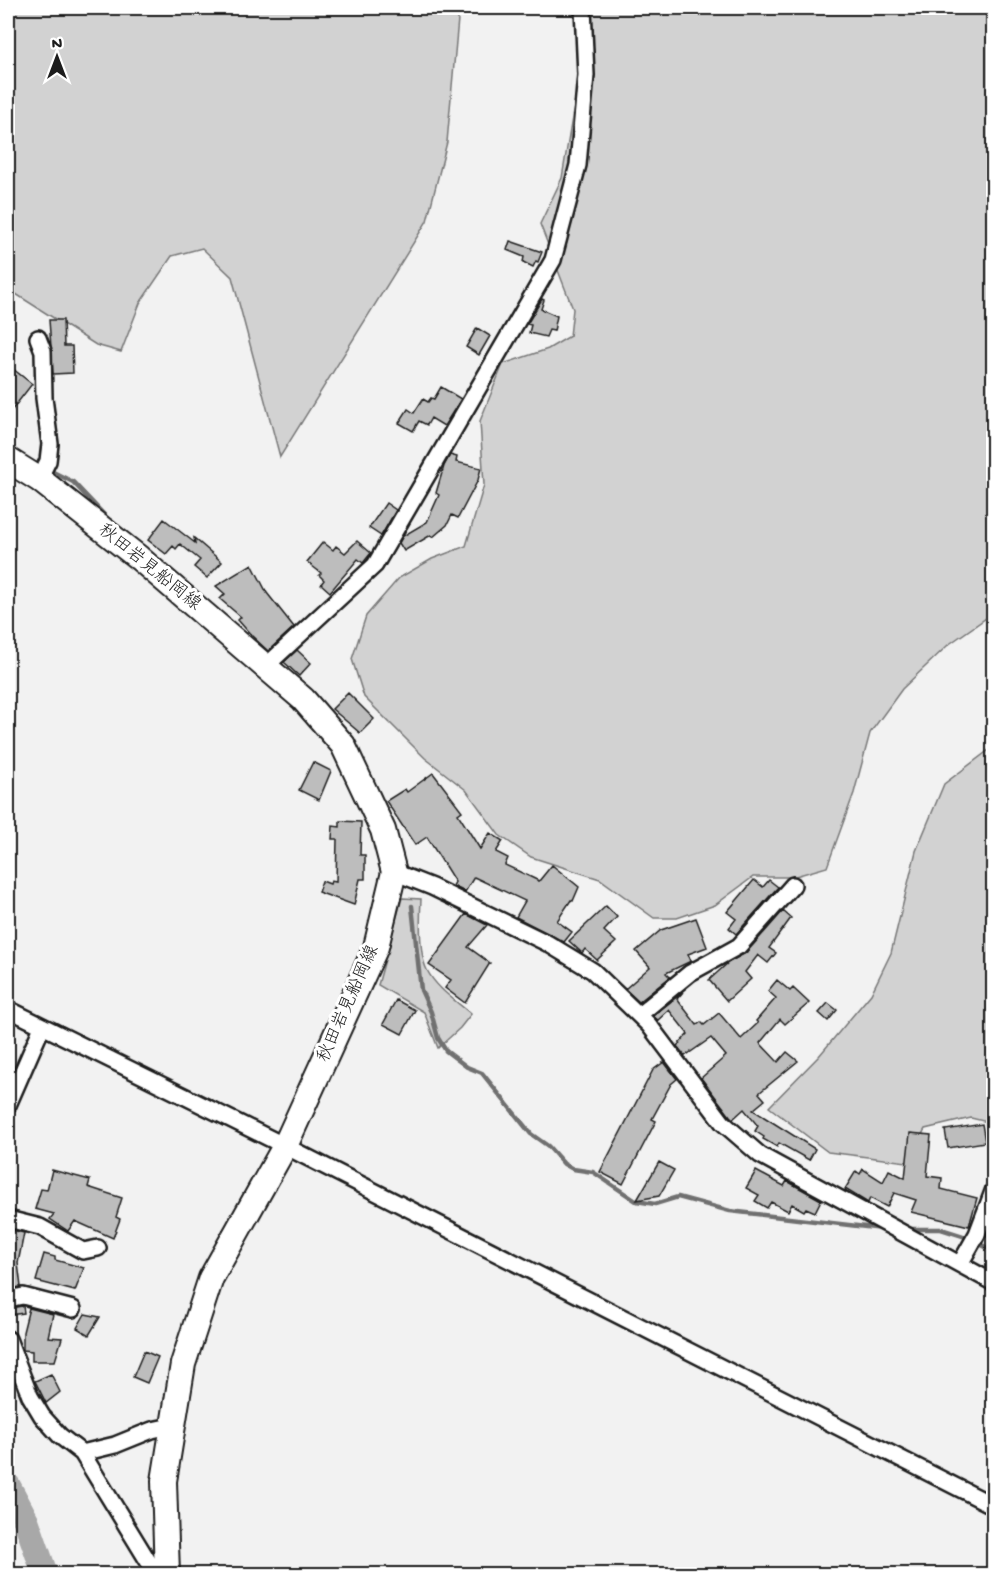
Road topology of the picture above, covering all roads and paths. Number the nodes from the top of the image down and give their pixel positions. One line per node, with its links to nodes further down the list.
1 (583, 8): 5 (street)
2 (38, 338): 4 (street)
3 (8, 460): 4 (main road, 秋田岩見船岡線)
4 (39, 479): 5 (main road, 秋田岩見船岡線)
5 (265, 668): 6 (main road, 秋田岩見船岡線)
6 (394, 872): 9 (street); 12 (main road, 秋田岩見船岡線)
7 (793, 885): 9 (street)
8 (8, 1009): 10 (street)
9 (639, 1015): 16 (street)
10 (42, 1027): 11 (street); 12 (street)
11 (8, 1105)
12 (285, 1146): 21 (main road, 秋田岩見船岡線); 23 (street)
13 (993, 1189): 16 (street)
14 (8, 1219): 15 (street)
15 (98, 1248)
16 (960, 1264): 17 (street)
17 (993, 1283)
18 (8, 1299): 19 (street)
19 (73, 1309)
20 (8, 1339): 22 (street)
21 (171, 1426): 22 (street); 25 (main road, 秋田岩見船岡線)
22 (82, 1453): 24 (street)
23 (993, 1506)
24 (156, 1575)
25 (167, 1575)

